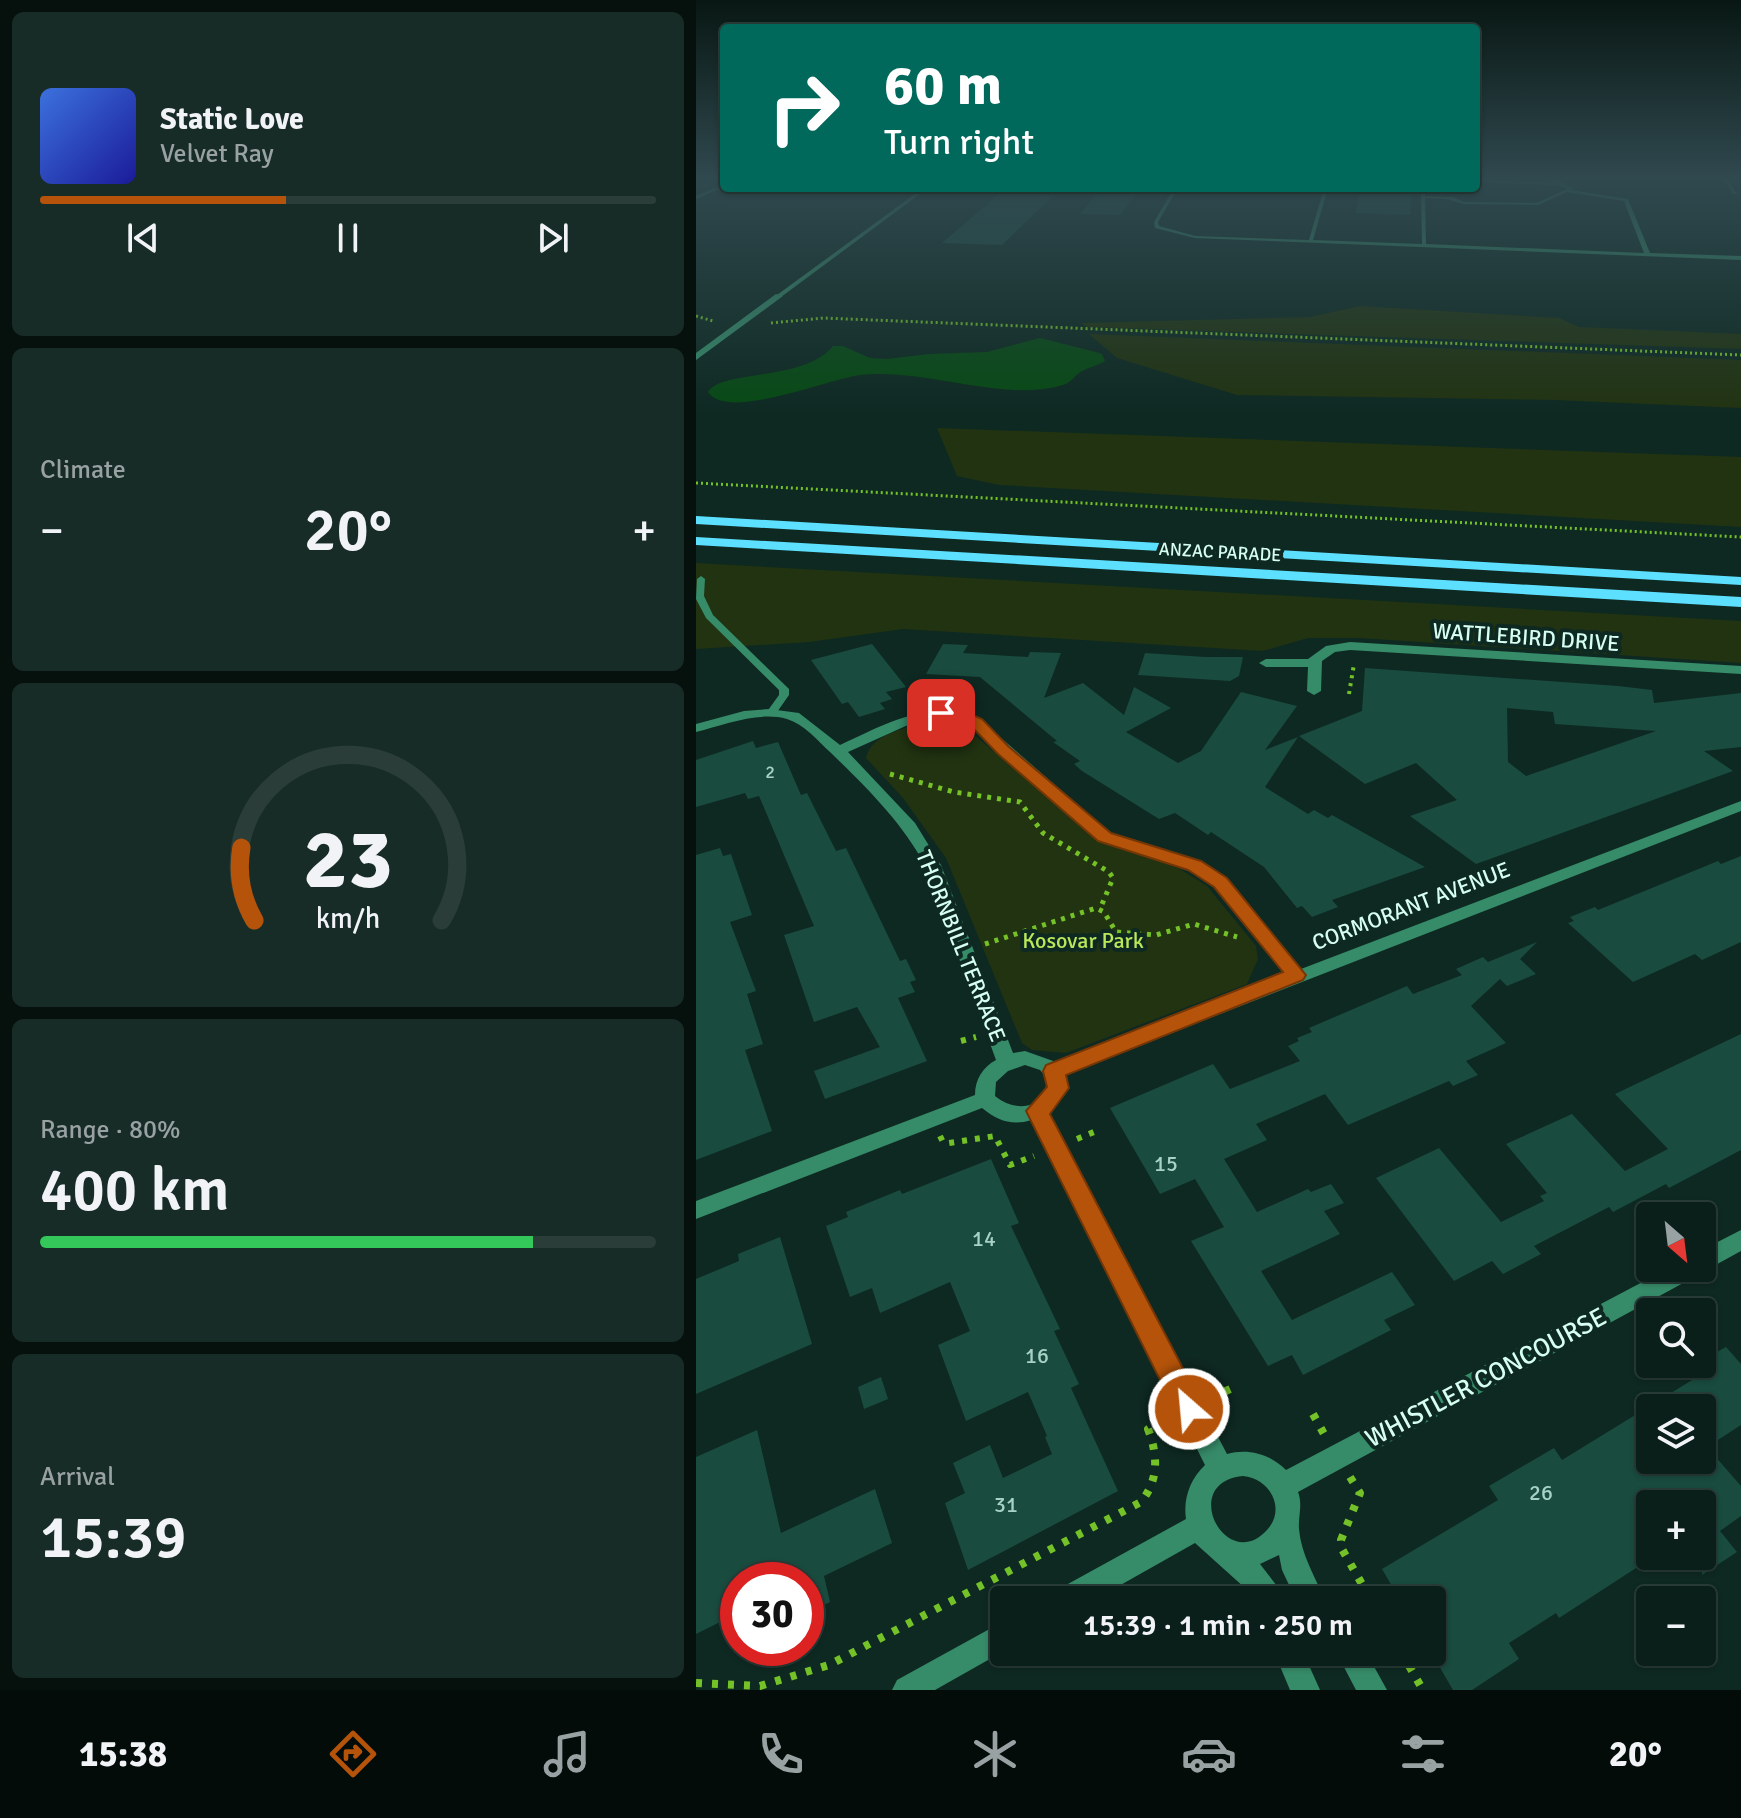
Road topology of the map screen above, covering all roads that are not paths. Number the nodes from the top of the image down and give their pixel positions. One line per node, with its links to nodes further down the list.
1 (834, 256): 4 (lane)
2 (1701, 256): 3 (lane)
3 (1741, 258)
4 (779, 296): 5 (street)
5 (696, 357)
6 (696, 520): 9 (main road, ANZAC PARADE)
7 (696, 541): 10 (main road, ANZAC PARADE)
8 (701, 579): 15 (lane)
9 (1741, 581)
10 (1741, 602)
11 (1266, 663): 12 (street, WATTLEBIRD DRIVE)
12 (1314, 663): 13 (street, WATTLEBIRD DRIVE); 14 (street)
13 (1741, 670)
14 (1314, 691)
15 (771, 713): 16 (street); 17 (street, THORNBILL TERRACE)
16 (696, 728)
17 (837, 752): 19 (street); 20 (street, THORNBILL TERRACE)
18 (1741, 806): 19 (street, CORMORANT AVENUE)
19 (1296, 975): 21 (street, CORMORANT AVENUE)
20 (1006, 1061): 21 (street); 22 (street)
21 (1054, 1071): 23 (street)
22 (985, 1099): 23 (street); 24 (street)
23 (1037, 1111): 28 (street)
24 (696, 1210)
25 (1741, 1240): 26 (street)
26 (1716, 1253)
27 (1664, 1282): 29 (street, WHISTLER CONCOURSE)
28 (1221, 1469): 29 (street); 30 (street)
29 (1282, 1486): 31 (street)
30 (1201, 1525): 32 (street); 33 (street)
31 (1285, 1527): 32 (street); 35 (street)
32 (1226, 1551): 34 (street)
33 (1092, 1586)
34 (1260, 1586)
35 (1304, 1586)
36 (990, 1643): 39 (street)
37 (1294, 1666): 40 (street)
38 (1358, 1666): 41 (street)
39 (907, 1690)
40 (1305, 1690)
41 (1372, 1690)

